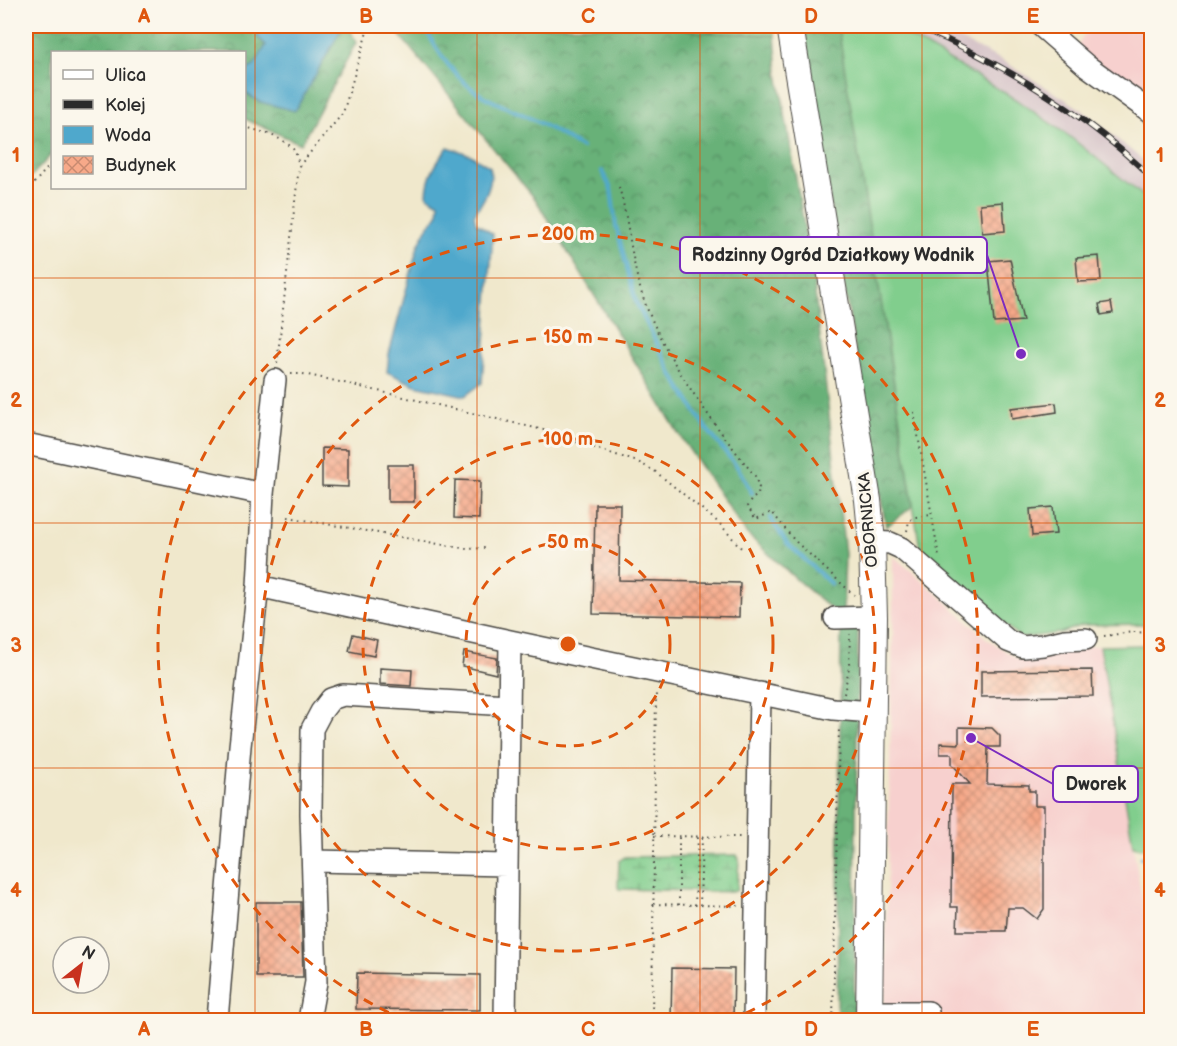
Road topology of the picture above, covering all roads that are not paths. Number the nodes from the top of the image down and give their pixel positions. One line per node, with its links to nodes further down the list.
1 (790, 26): 7 (main road, OBORNICKA)
2 (1041, 26): 3 (street)
3 (1152, 113)
4 (275, 380): 6 (street)
5 (26, 444): 6 (street)
6 (263, 494): 8 (street)
7 (872, 542): 9 (street); 13 (main road, OBORNICKA)
8 (258, 586): 10 (street); 18 (street)
9 (1086, 639)
10 (510, 641): 11 (street); 12 (street)
11 (760, 693): 13 (street); 21 (street)
12 (508, 705): 14 (street); 15 (street)
13 (873, 712): 17 (main road, OBORNICKA)
14 (313, 861): 15 (street); 19 (street)
15 (507, 865): 20 (street)
16 (928, 1012): 17 (street)
17 (869, 1016)
18 (217, 1020)
19 (309, 1020)
20 (505, 1020)
21 (754, 1020)

